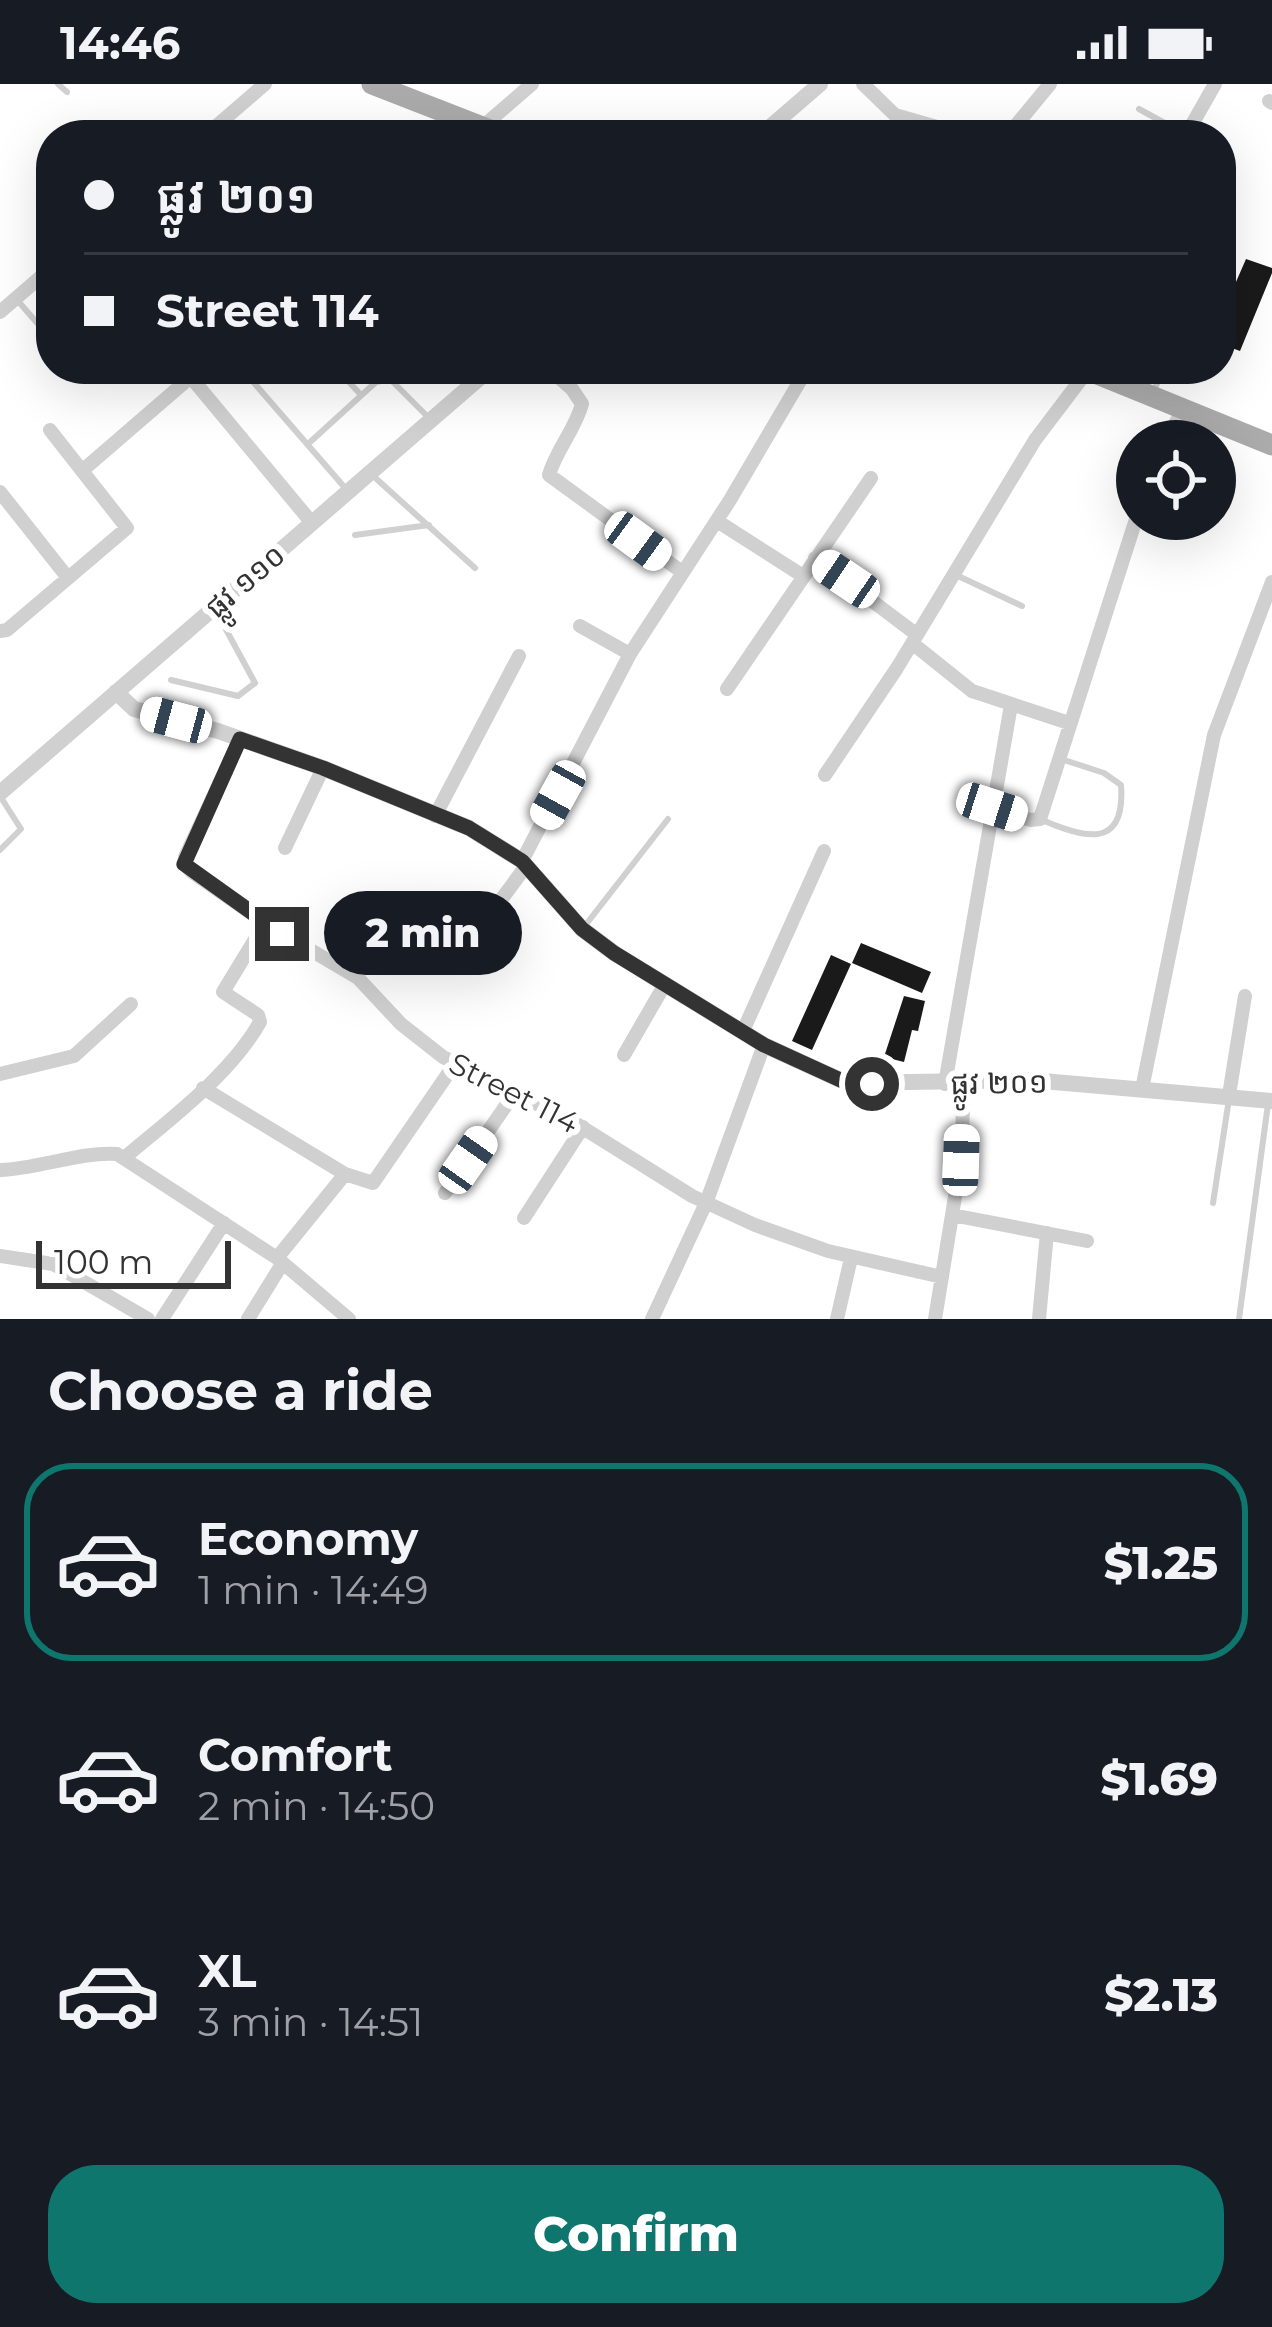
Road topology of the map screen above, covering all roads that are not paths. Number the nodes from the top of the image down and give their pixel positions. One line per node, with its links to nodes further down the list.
1 (58, 84): 9 (lane)
2 (266, 84): 11 (street)
3 (372, 84): 12 (main road)
4 (532, 84): 13 (street)
5 (820, 84): 14 (street)
6 (863, 84): 15 (street)
7 (1050, 84): 16 (street)
8 (1215, 84): 18 (street)
9 (67, 92)
10 (1139, 109): 17 (lane)
11 (224, 120)
12 (458, 120)
13 (498, 120)
14 (778, 120)
15 (913, 120)
16 (1020, 120)
17 (1159, 120)
18 (1195, 120)
19 (36, 281): 20 (street)
20 (16, 299): 21 (street); 22 (lane)
21 (0, 312)
22 (36, 322)
23 (179, 384): 43 (street)
24 (202, 384): 49 (street)
25 (255, 384): 41 (lane)
26 (351, 384): 35 (lane)
27 (374, 384): 35 (lane)
28 (395, 384): 39 (lane)
29 (473, 384): 39 (street, ផ្លូវ ១១០)
30 (566, 384): 55 (street)
31 (798, 384): 48 (street)
32 (1076, 384): 56 (street)
33 (1122, 384): 36 (main road)
34 (1157, 384): 36 (lane)
35 (361, 395): 41 (lane)
36 (1152, 396): 37 (main road)
37 (1183, 409): 38 (street); 42 (main road)
38 (1177, 420)
39 (430, 421): 44 (street, ផ្លូវ ១១០)
40 (50, 430): 43 (street)
41 (308, 444): 47 (lane)
42 (1272, 445)
43 (82, 470): 58 (street)
44 (370, 473): 47 (street, ផ្លូវ ១១០); 50 (lane)
45 (871, 478): 53 (street)
46 (0, 492): 58 (street)
47 (348, 492): 49 (street, ផ្លូវ ១១០)
48 (717, 521): 55 (street); 57 (street)
49 (312, 523): 61 (street, ផ្លូវ ១១០)
50 (429, 525): 51 (lane); 54 (lane)
51 (355, 535)
52 (1129, 540): 71 (street)
53 (815, 558): 57 (street); 64 (street)
54 (475, 568)
55 (682, 572): 65 (street)
56 (953, 574): 60 (lane); 64 (street)
57 (803, 575): 68 (street)
58 (68, 578): 63 (street)
59 (1272, 582): 98 (street)
60 (1022, 606)
61 (214, 608): 67 (lane); 69 (street, ផ្លូវ ១១០)
62 (580, 626): 65 (street)
63 (0, 631)
64 (914, 639): 70 (street); 75 (street)
65 (630, 653): 84 (street)
66 (519, 656): 78 (street)
67 (172, 680)
68 (727, 689)
69 (116, 692): 72 (street, ផ្លូវ ២០១); 76 (street, ផ្លូវ ១១០)
70 (1012, 705): 71 (street); 77 (street)
71 (1069, 723): 73 (street)
72 (240, 739): 74 (street, ផ្លូវ ២០១); 85 (street, Street 114)
73 (1058, 758): 79 (street); 79 (lane)
74 (323, 768): 78 (street, ផ្លូវ ២០១); 81 (street)
75 (825, 775)
76 (0, 794): 82 (lane)
77 (992, 807): 79 (street); 96 (street)
78 (435, 816): 84 (street, ផ្លូវ ២០១)
79 (1040, 819)
80 (668, 820): 86 (lane)
81 (286, 848)
82 (0, 850)
83 (824, 851): 91 (street)
84 (524, 864): 86 (street, ផ្លូវ ២០១); 87 (street)
85 (265, 923): 94 (street, Street 114); 97 (street)
86 (582, 929): 88 (street, ផ្លូវ ២០១)
87 (461, 954)
88 (665, 984): 91 (street, ផ្លូវ ២០១); 93 (street)
89 (1245, 996): 100 (street)
90 (131, 1004): 95 (street)
91 (743, 1031): 92 (street, ផ្លូវ ២០១)
92 (764, 1045): 96 (street, ផ្លូវ ២០១); 107 (street)
93 (624, 1054)
94 (454, 1065): 99 (street, Street 114); 105 (street)
95 (0, 1074)
96 (955, 1083): 98 (street, ផ្លូវ ២០១); 109 (street)
97 (203, 1088): 103 (street); 105 (street)
98 (1142, 1089): 100 (street, ផ្លូវ ២០១)
99 (514, 1094): 102 (street, Street 114); 106 (street)
100 (1229, 1095): 101 (street, ផ្លូវ ២០១); 108 (lane)
101 (1270, 1101): 126 (lane)
102 (583, 1127): 107 (street, Street 114); 110 (street)
103 (124, 1158): 104 (street); 111 (street)
104 (0, 1170)
105 (345, 1174): 116 (street)
106 (445, 1193)
107 (706, 1203): 115 (street, Street 114); 122 (street)
108 (1213, 1203)
109 (952, 1215): 112 (street); 117 (street)
110 (524, 1218)
111 (224, 1223): 116 (street); 119 (street)
112 (1047, 1233): 113 (street); 125 (street)
113 (1087, 1241)
114 (0, 1256): 118 (street)
115 (851, 1258): 117 (street, Street 114); 123 (street)
116 (279, 1261): 120 (street); 121 (street)
117 (942, 1277): 124 (street)
118 (148, 1319)
119 (162, 1319)
120 (248, 1319)
121 (349, 1319)
122 (652, 1319)
123 (837, 1319)
124 (935, 1319)
125 (1040, 1319)
126 (1239, 1319)

